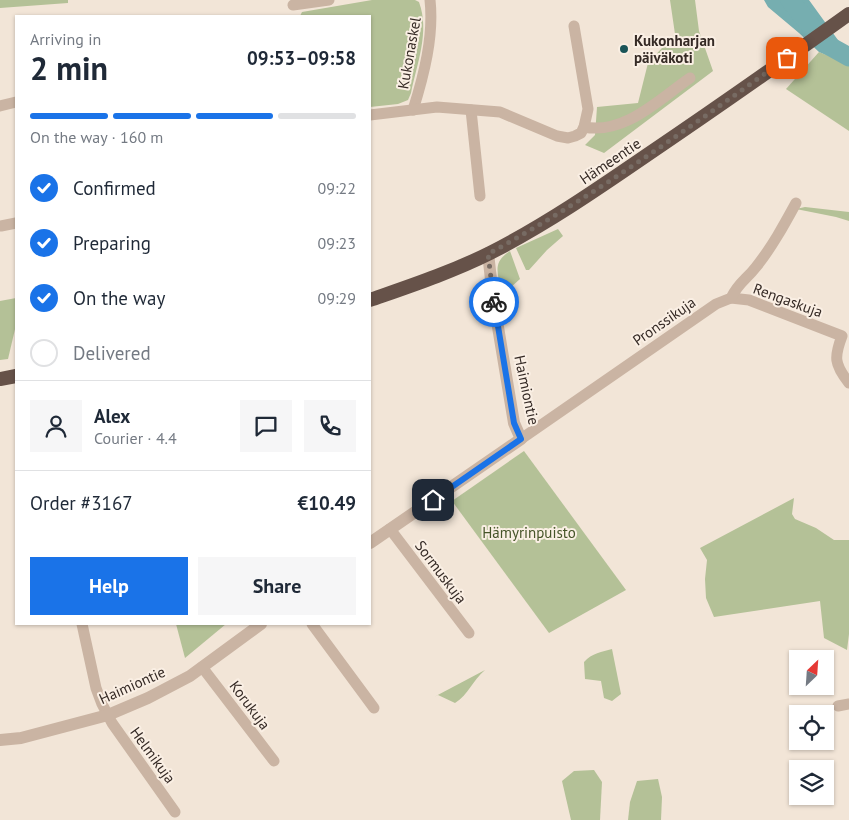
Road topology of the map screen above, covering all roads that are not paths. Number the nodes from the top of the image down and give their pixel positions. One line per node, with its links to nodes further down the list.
1 (329, 0): 3 (street)
2 (430, 0): 9 (street, Kukonaskel)
3 (293, 7)
4 (849, 14): 17 (highway, Hämeentie)
5 (574, 26): 12 (street)
6 (690, 78): 12 (street)
7 (15, 102): 8 (street)
8 (0, 106)
9 (413, 110): 10 (street); 11 (street)
10 (471, 110): 12 (street); 13 (street)
11 (371, 115)
12 (584, 127)
13 (480, 196)
14 (796, 203): 18 (street, Pronssikuja)
15 (15, 223): 16 (street)
16 (1, 226)
17 (488, 254): 19 (highway, Hämeentie); 23 (street, Haimiontie)
18 (731, 298): 22 (street, Rengaskuja); 23 (street, Pronssikuja)
19 (371, 300)
20 (15, 376): 21 (highway)
21 (0, 379)
22 (849, 383)
23 (521, 439): 24 (street, Haimiontie)
24 (390, 528): 25 (street, Haimiontie); 29 (street, Sormuskuja)
25 (371, 542)
26 (82, 625): 32 (street, Helmikuja)
27 (259, 625): 30 (street, Haimiontie)
28 (313, 625): 31 (street)
29 (469, 633)
30 (202, 667): 32 (street, Haimiontie); 34 (street, Korukuja)
31 (374, 708)
32 (108, 715): 33 (street, Haimiontie); 35 (street, Helmikuja)
33 (0, 740)
34 (274, 761)
35 (175, 812)

